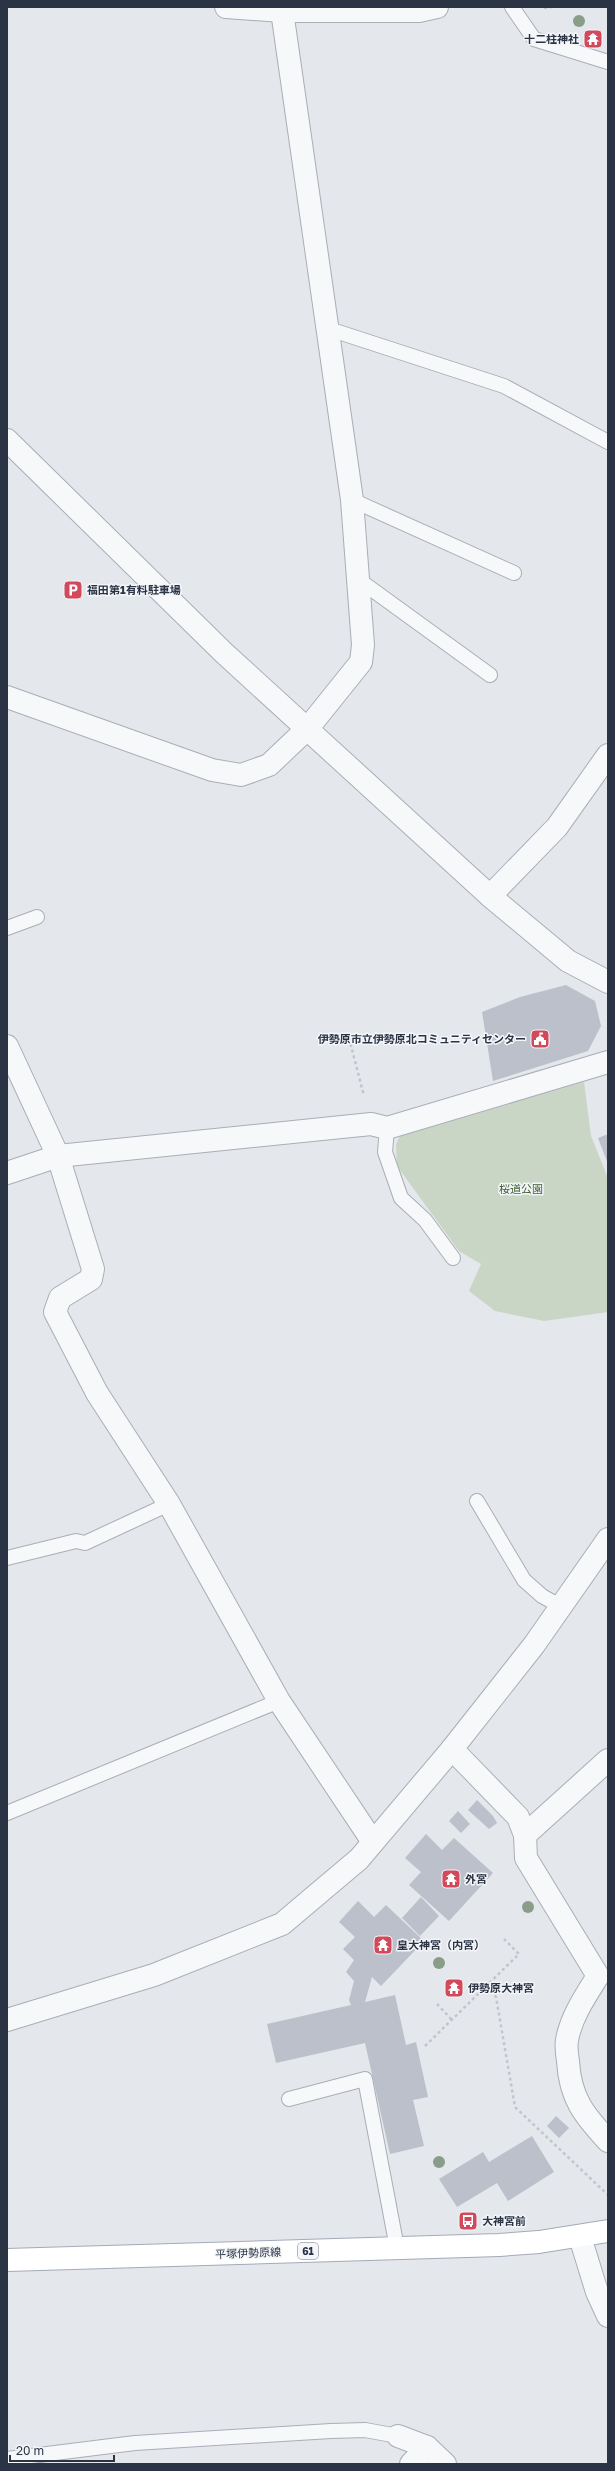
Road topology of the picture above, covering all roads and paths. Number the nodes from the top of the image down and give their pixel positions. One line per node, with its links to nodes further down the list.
1 (226, 7): 4 (street)
2 (437, 7): 4 (street)
3 (512, 7): 5 (lane)
4 (272, 9): 6 (street)
5 (608, 62)
6 (326, 328): 8 (lane); 9 (street)
7 (7, 440): 14 (street)
8 (608, 442)
9 (352, 500): 10 (lane); 11 (street)
10 (514, 573)
11 (359, 580): 12 (lane); 14 (street)
12 (490, 675)
13 (7, 697): 14 (street)
14 (308, 728): 16 (street)
15 (608, 755): 16 (street)
16 (490, 896): 19 (street)
17 (37, 917): 18 (lane)
18 (7, 928)
19 (608, 982)
20 (349, 1038): 23 (path)
21 (7, 1046): 24 (street)
22 (608, 1062): 23 (street)
23 (379, 1126): 24 (street); 26 (lane)
24 (58, 1156): 25 (street); 28 (street)
25 (7, 1173)
26 (453, 1258)
27 (477, 1501): 31 (lane)
28 (169, 1504): 30 (lane); 32 (street)
29 (608, 1539): 31 (street)
30 (7, 1558)
31 (560, 1606): 33 (street)
32 (279, 1701): 35 (lane); 37 (street)
33 (452, 1749): 36 (street); 37 (street)
34 (608, 1760): 36 (street)
35 (7, 1813)
36 (525, 1835): 45 (street)
37 (373, 1842): 41 (street)
38 (504, 1939): 39 (path)
39 (486, 1987): 42 (path); 46 (path)
40 (437, 2004): 42 (path)
41 (7, 2020)
42 (452, 2020): 43 (path)
43 (425, 2046)
44 (289, 2099): 49 (lane)
45 (608, 2141)
46 (608, 2195)
47 (608, 2231): 48 (main road, 平塚伊勢原線 / 61)
48 (580, 2236): 49 (main road, 平塚伊勢原線 / 61); 51 (street)
49 (397, 2248): 50 (main road, 平塚伊勢原線 / 61)
50 (7, 2260)
51 (608, 2316)
52 (398, 2436): 53 (street); 54 (lane)
53 (427, 2447): 55 (street); 56 (street)
54 (7, 2459)
55 (412, 2464)
56 (445, 2464)

